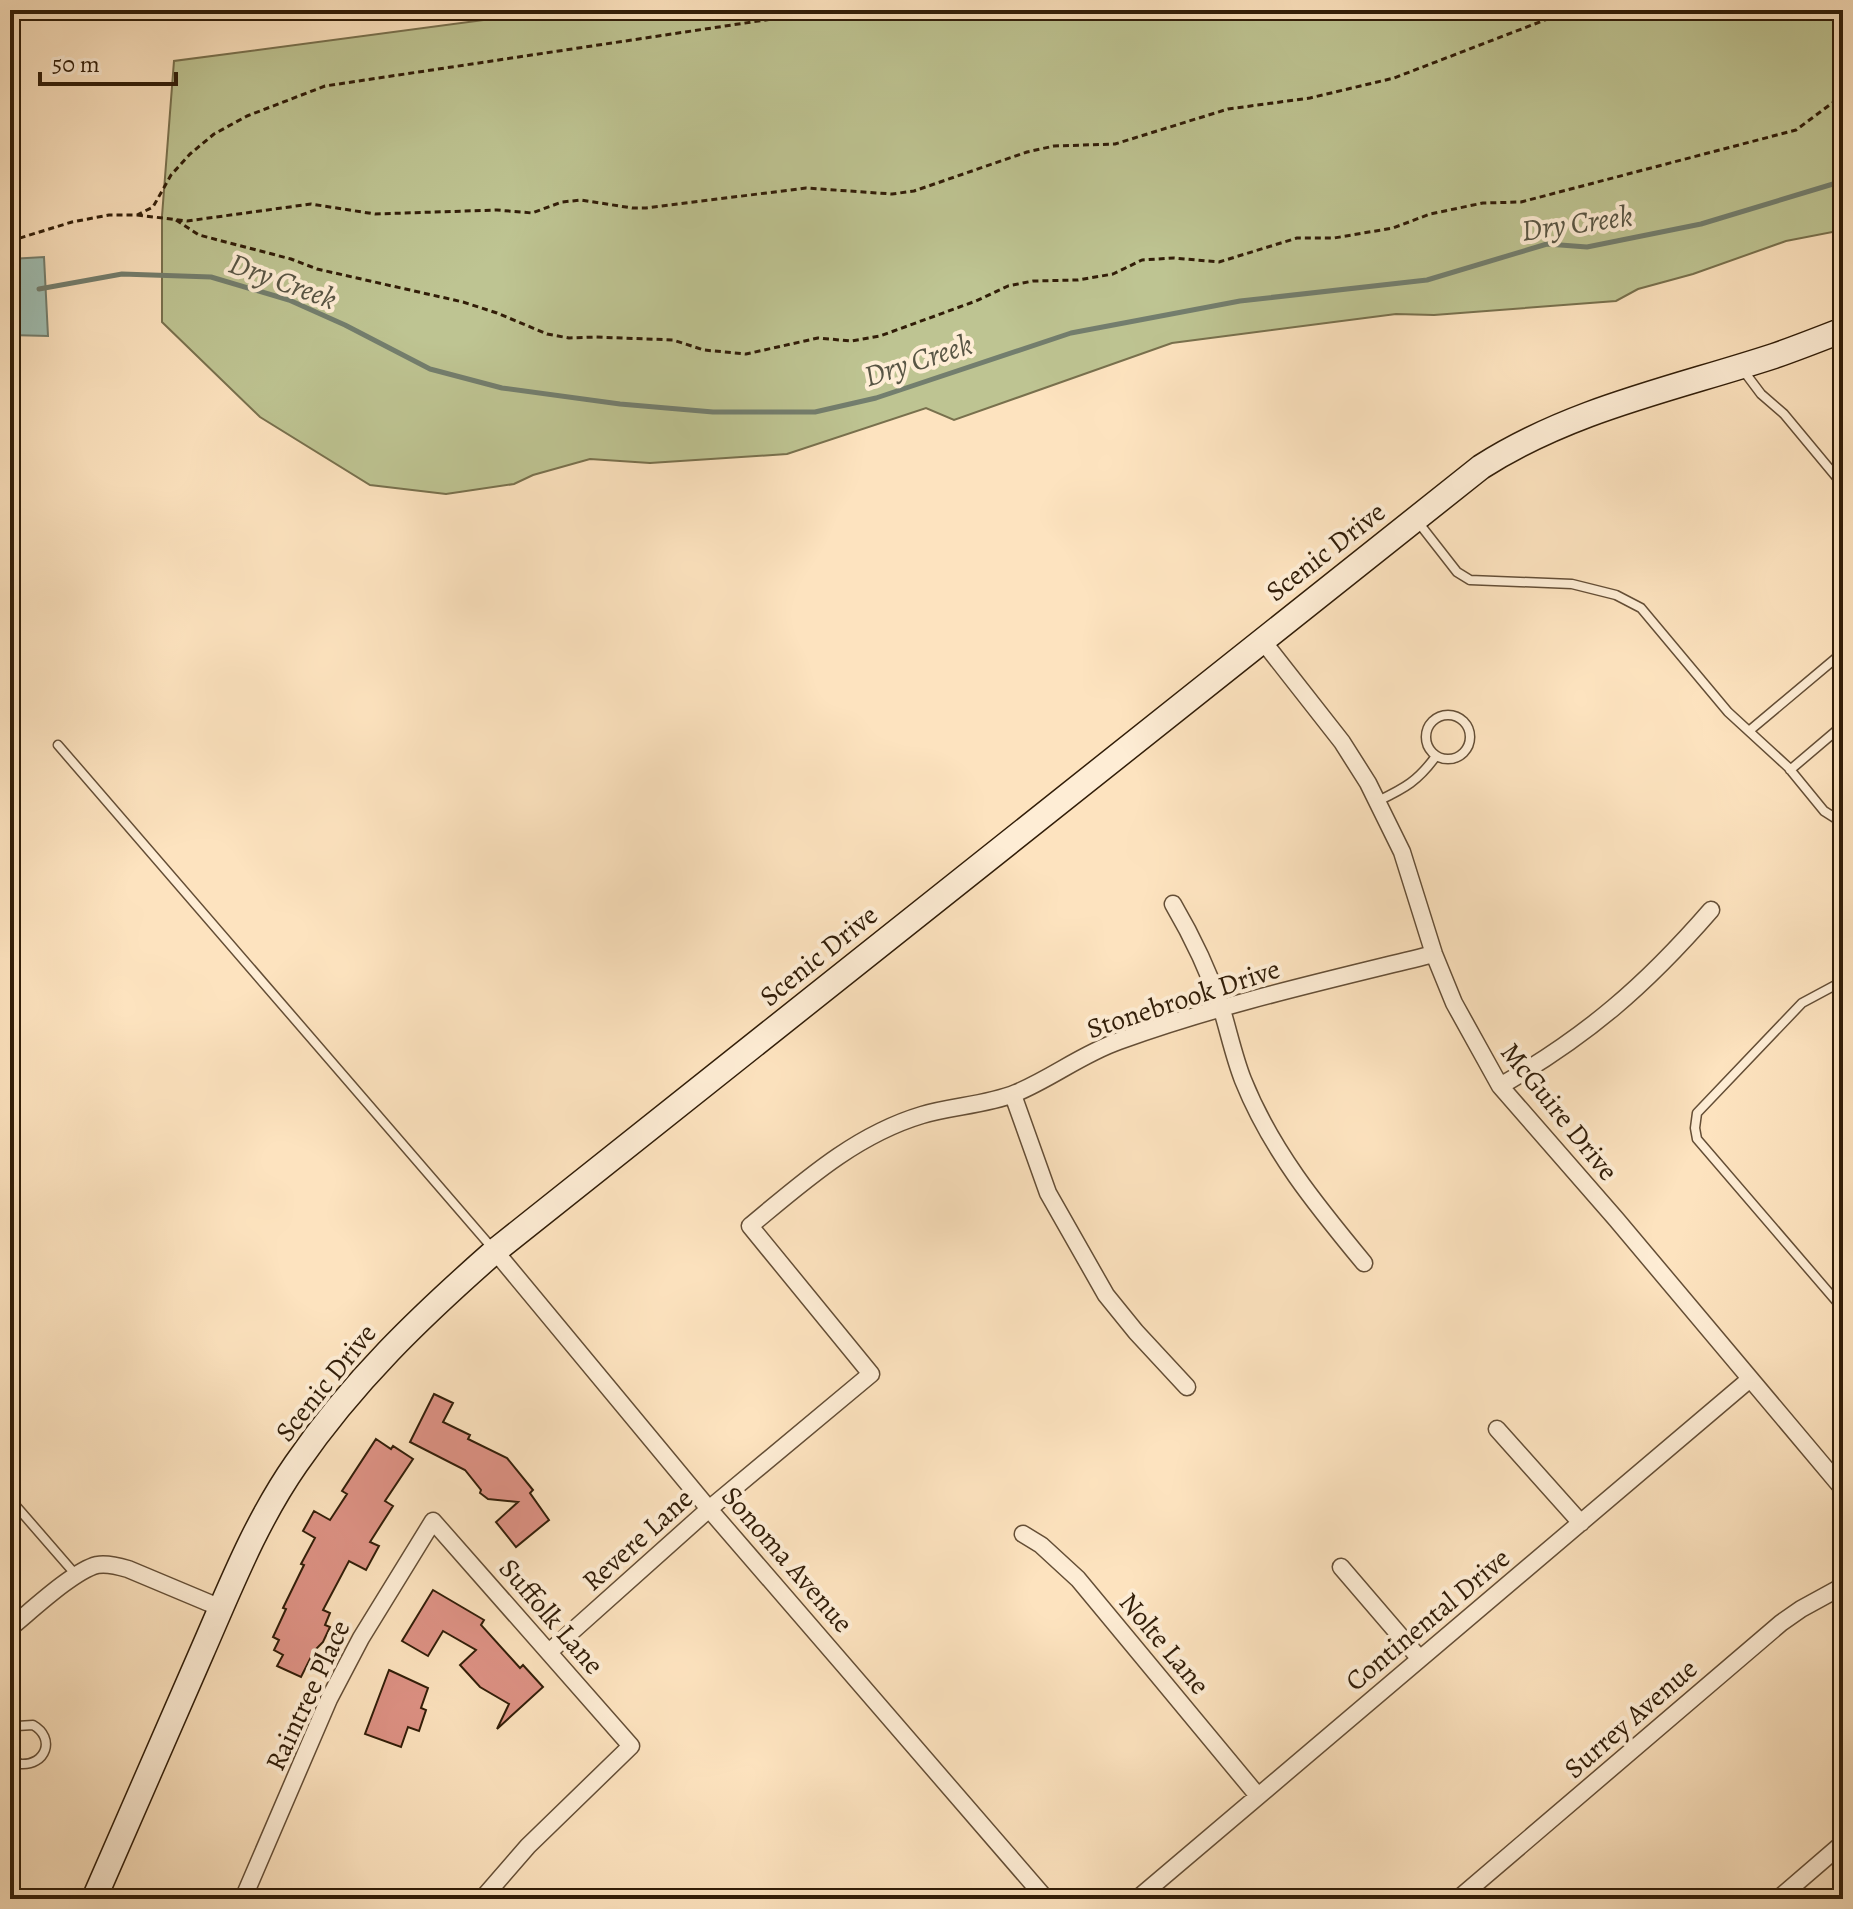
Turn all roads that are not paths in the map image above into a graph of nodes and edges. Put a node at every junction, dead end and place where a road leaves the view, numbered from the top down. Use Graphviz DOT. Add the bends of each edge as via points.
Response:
graph roads {
  1 [pos="1843,330"];
  2 [pos="1740,366"];
  3 [pos="1843,485"];
  4 [pos="1415,518"];
  5 [pos="1843,608"];
  6 [pos="1262,640"];
  7 [pos="1843,654"];
  8 [pos="1843,725"];
  9 [pos="1749,731"];
  10 [pos="58,745"];
  11 [pos="1436,756"];
  12 [pos="1790,770"];
  13 [pos="1378,801"];
  14 [pos="1843,823"];
  15 [pos="1173,904"];
  16 [pos="1711,910"];
  17 [pos="1434,954"];
  18 [pos="1843,981"];
  19 [pos="1221,1008"];
  20 [pos="1500,1086"];
  21 [pos="1013,1095"];
  22 [pos="495,1251"];
  23 [pos="1364,1263"];
  24 [pos="1843,1309"];
  25 [pos="871,1374"];
  26 [pos="1750,1379"];
  27 [pos="1187,1387"];
  28 [pos="1497,1429"];
  29 [pos="1843,1489"];
  30 [pos="10,1499"];
  31 [pos="709,1509"];
  32 [pos="433,1521"];
  33 [pos="1581,1523"];
  34 [pos="1023,1534"];
  35 [pos="1341,1567"];
  36 [pos="77,1575"];
  37 [pos="1843,1586"];
  38 [pos="221,1608"];
  39 [pos="10,1628"];
  40 [pos="549,1652"];
  41 [pos="1420,1659"];
  42 [pos="10,1732"];
  43 [pos="11,1759"];
  44 [pos="1258,1796"];
  45 [pos="1843,1843"];
  46 [pos="94,1899"];
  47 [pos="243,1899"];
  48 [pos="482,1899"];
  49 [pos="1046,1899"];
  50 [pos="1137,1899"];
  51 [pos="1458,1899"];
  52 [pos="1778,1899"];
  1 -- 2 [label="main road, Scenic Drive"];
  2 -- 3 [label="lane"];
  2 -- 4 [label="main road, Scenic Drive" via="1549,428 1481,467"];
  4 -- 6 [label="main road, Scenic Drive"];
  4 -- 9 [label="lane" via="1457,572 1470,580 1572,584 1616,595 1641,608"];
  5 -- 7 [label="lane" via="1838,618"];
  6 -- 13 [label="street, McGuire Drive" via="1342,742"];
  6 -- 22 [label="main road, Scenic Drive"];
  7 -- 9 [label="lane"];
  8 -- 12 [label="lane"];
  9 -- 12 [label="lane"];
  10 -- 22 [label="lane"];
  11 -- 11 [label="lane" via="1453,759 1466,749 1469,732 1459,718 1442,716 1429,726 1426,742"];
  11 -- 13 [label="lane" via="1408,787"];
  12 -- 14 [label="lane" via="1824,811"];
  13 -- 17 [label="street, McGuire Drive" via="1402,852"];
  15 -- 19 [label="street" via="1196,942"];
  16 -- 20 [label="street" via="1612,1010"];
  17 -- 19 [label="street, Stonebrook Drive"];
  17 -- 20 [label="street, McGuire Drive" via="1454,1003"];
  18 -- 24 [label="lane" via="1802,1003 1697,1113 1695,1128 1697,1139"];
  19 -- 21 [label="street, Stonebrook Drive" via="1117,1041"];
  19 -- 23 [label="street" via="1242,1078 1263,1123 1312,1200"];
  20 -- 26 [label="street, McGuire Drive"];
  21 -- 25 [label="street, Stonebrook Drive" via="885,1128 822,1166 750,1226"];
  21 -- 27 [label="street" via="1048,1193 1106,1295"];
  22 -- 31 [label="street, Sonoma Avenue"];
  22 -- 38 [label="main road, Scenic Drive" via="414,1323 334,1411 262,1519"];
  25 -- 31 [label="street, Revere Lane"];
  26 -- 29 [label="street, McGuire Drive"];
  26 -- 33 [label="street, Continental Drive"];
  28 -- 33 [label="street"];
  30 -- 36 [label="lane"];
  31 -- 40 [label="street, Revere Lane"];
  31 -- 49 [label="street, Sonoma Avenue"];
  32 -- 40 [label="street, Suffolk Lane"];
  32 -- 47 [label="street, Raintree Place" via="329,1699"];
  33 -- 41 [label="street, Continental Drive"];
  34 -- 44 [label="street, Nolte Lane" via="1078,1579"];
  35 -- 41 [label="street"];
  36 -- 38 [label="street" via="97,1565 113,1565"];
  36 -- 39 [label="street"];
  37 -- 51 [label="street, Surrey Avenue" via="1781,1623"];
  38 -- 46 [label="main road, Scenic Drive"];
  40 -- 48 [label="street, Suffolk Lane" via="631,1746 528,1846"];
  41 -- 44 [label="street, Continental Drive"];
  42 -- 43 [label="lane" via="33,1725 47,1743 35,1762"];
  44 -- 50 [label="street, Continental Drive"];
  45 -- 52 [label="street"];
}
